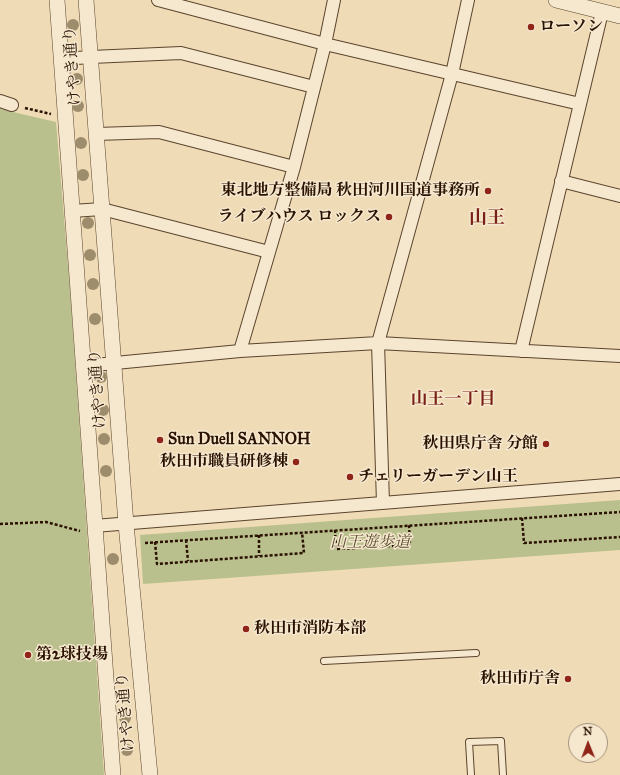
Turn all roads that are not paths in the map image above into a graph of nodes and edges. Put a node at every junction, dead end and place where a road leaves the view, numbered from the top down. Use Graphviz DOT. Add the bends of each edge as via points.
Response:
graph roads {
  1 [pos="57,0"];
  2 [pos="86,0"];
  3 [pos="158,0"];
  4 [pos="334,0"];
  5 [pos="468,0"];
  6 [pos="556,0"];
  7 [pos="602,12"];
  8 [pos="620,16"];
  9 [pos="325,44"];
  10 [pos="91,57"];
  11 [pos="62,59"];
  12 [pos="452,74"];
  13 [pos="314,87"];
  14 [pos="580,104"];
  15 [pos="96,134"];
  16 [pos="294,167"];
  17 [pos="561,181"];
  18 [pos="620,196"];
  19 [pos="102,209"];
  20 [pos="72,211"];
  21 [pos="268,252"];
  22 [pos="378,343"];
  23 [pos="240,351"];
  24 [pos="521,351"];
  25 [pos="620,356"];
  26 [pos="114,363"];
  27 [pos="84,366"];
  28 [pos="620,484"];
  29 [pos="383,503"];
  30 [pos="126,524"];
  31 [pos="87,529"];
  32 [pos="476,653"];
  33 [pos="324,661"];
  34 [pos="113,775"];
  35 [pos="150,775"];
  36 [pos="471,775"];
  37 [pos="503,775"];
  1 -- 11 [label="street, けやき通り"];
  2 -- 10 [label="street, けやき通り"];
  3 -- 9 [label="street"];
  4 -- 9 [label="street"];
  5 -- 12 [label="street"];
  6 -- 7 [label="street"];
  7 -- 8 [label="street"];
  7 -- 14 [label="street"];
  9 -- 12 [label="street"];
  9 -- 13 [label="street"];
  10 -- 11 [label="street"];
  10 -- 13 [label="street" via="181,53"];
  10 -- 15 [label="street, けやき通り"];
  11 -- 20 [label="street, けやき通り"];
  12 -- 14 [label="street"];
  12 -- 22 [label="street"];
  13 -- 16 [label="street"];
  14 -- 17 [label="street"];
  15 -- 16 [label="street" via="159,132"];
  15 -- 19 [label="street, けやき通り"];
  16 -- 21 [label="street"];
  17 -- 18 [label="street"];
  17 -- 24 [label="street"];
  19 -- 20 [label="street"];
  19 -- 21 [label="street"];
  19 -- 26 [label="street, けやき通り"];
  20 -- 27 [label="street, けやき通り"];
  21 -- 23 [label="street"];
  22 -- 23 [label="street"];
  22 -- 24 [label="street"];
  22 -- 29 [label="street"];
  23 -- 26 [label="street"];
  24 -- 25 [label="street"];
  26 -- 27 [label="street"];
  26 -- 30 [label="street, けやき通り"];
  27 -- 31 [label="street, けやき通り"];
  28 -- 29 [label="street"];
  29 -- 30 [label="street"];
  30 -- 31 [label="street"];
  30 -- 35 [label="street, けやき通り"];
  31 -- 34 [label="street, けやき通り"];
  32 -- 33 [label="lane"];
  36 -- 37 [label="lane" via="469,742 501,741"];
}
